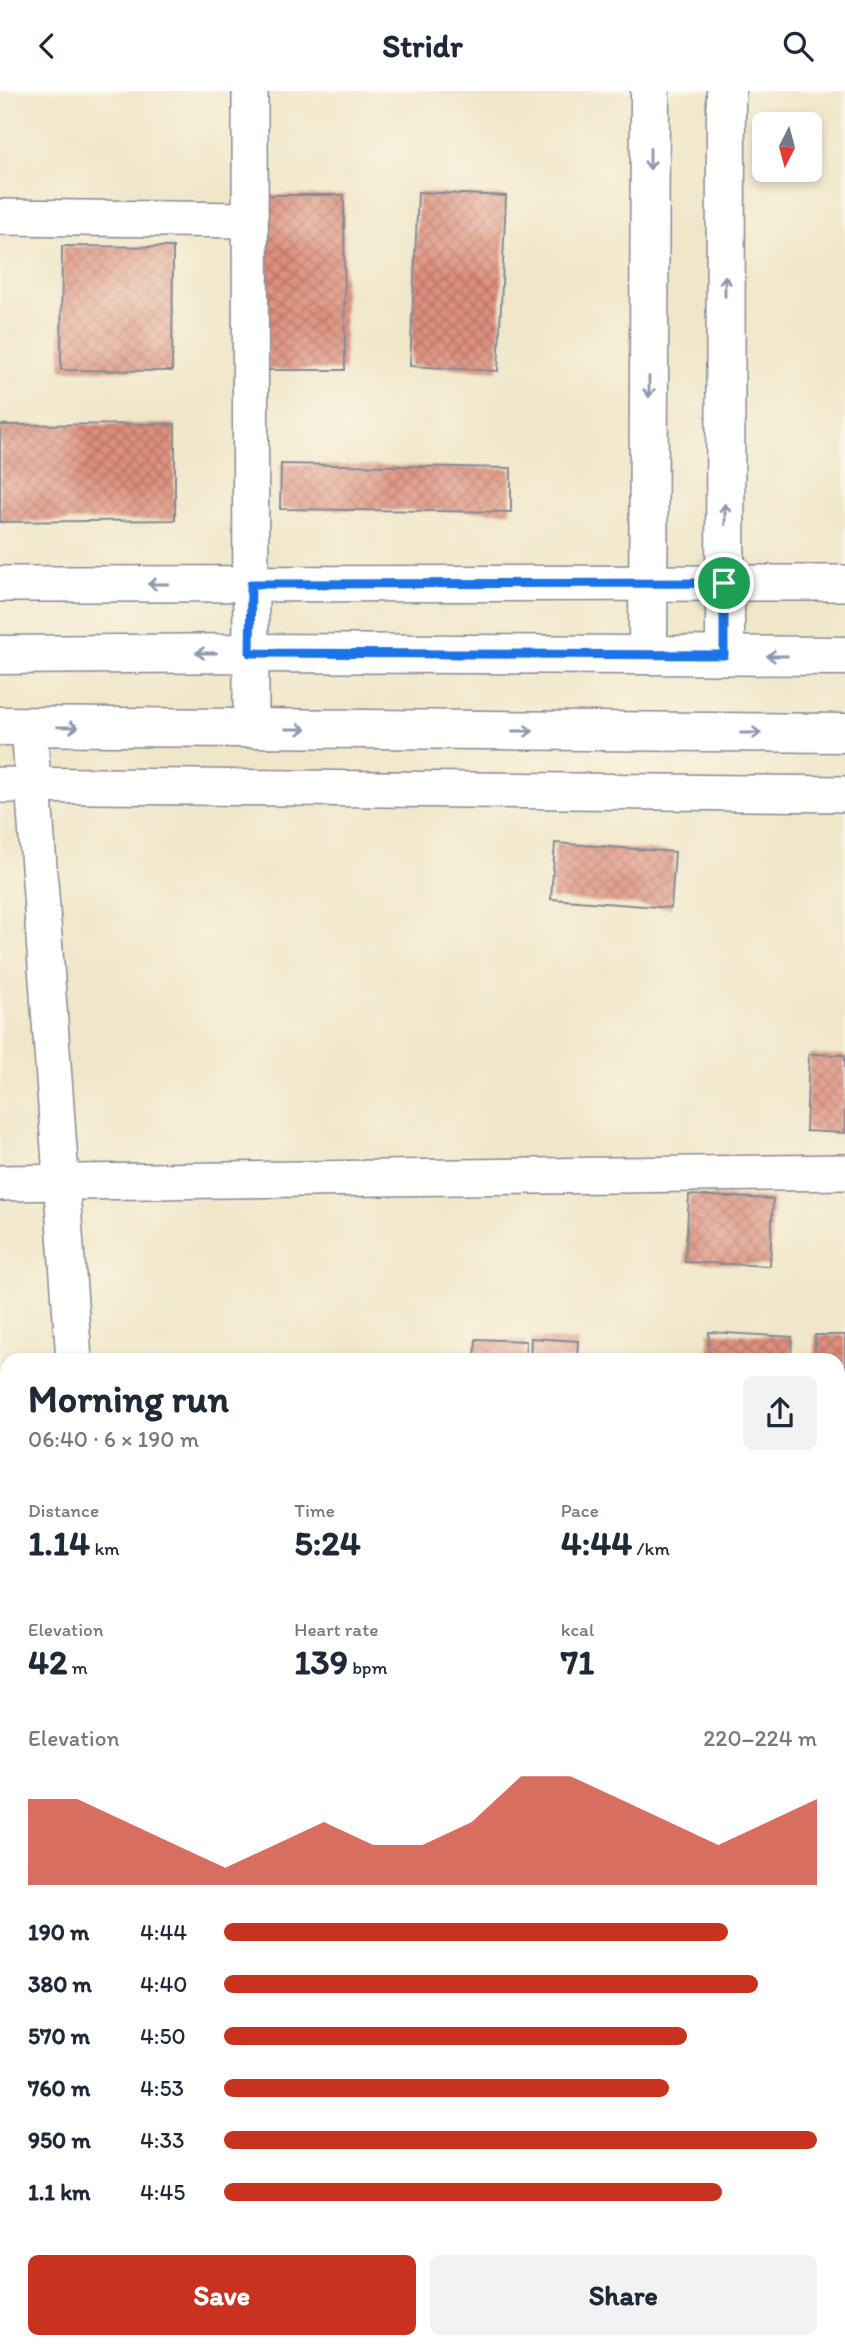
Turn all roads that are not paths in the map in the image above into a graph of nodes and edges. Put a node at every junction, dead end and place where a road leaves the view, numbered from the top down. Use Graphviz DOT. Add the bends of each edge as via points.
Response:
graph roads {
  1 [pos="250,91"];
  2 [pos="650,91"];
  3 [pos="726,91"];
  4 [pos="0,217"];
  5 [pos="250,220"];
  6 [pos="648,583"];
  7 [pos="724,583"];
  8 [pos="845,583"];
  9 [pos="0,584"];
  10 [pos="251,584"];
  11 [pos="250,653"];
  12 [pos="0,655"];
  13 [pos="648,655"];
  14 [pos="724,655"];
  15 [pos="845,656"];
  16 [pos="15,726"];
  17 [pos="251,729"];
  18 [pos="845,733"];
  19 [pos="17,785"];
  20 [pos="845,794"];
  21 [pos="845,1172"];
  22 [pos="62,1182"];
  23 [pos="0,1183"];
  24 [pos="74,1353"];
  1 -- 5 [label="street"];
  2 -- 6 [label="main road, one-way"];
  7 -- 3 [label="main road, one-way"];
  4 -- 5 [label="street"];
  5 -- 10 [label="street"];
  6 -- 7 [label="street"];
  6 -- 10 [label="street"];
  6 -- 13 [label="main road"];
  7 -- 8 [label="street"];
  7 -- 14 [label="main road"];
  10 -- 9 [label="street, one-way"];
  10 -- 11 [label="street"];
  11 -- 12 [label="main road, one-way"];
  11 -- 13 [label="main road"];
  11 -- 17 [label="street"];
  13 -- 14 [label="main road"];
  15 -- 14 [label="main road, one-way"];
  16 -- 17 [label="main road, one-way"];
  16 -- 19 [label="street"];
  17 -- 18 [label="main road, one-way"];
  19 -- 20 [label="street"];
  19 -- 22 [label="street"];
  21 -- 22 [label="street"];
  22 -- 23 [label="street"];
  22 -- 24 [label="street"];
}
